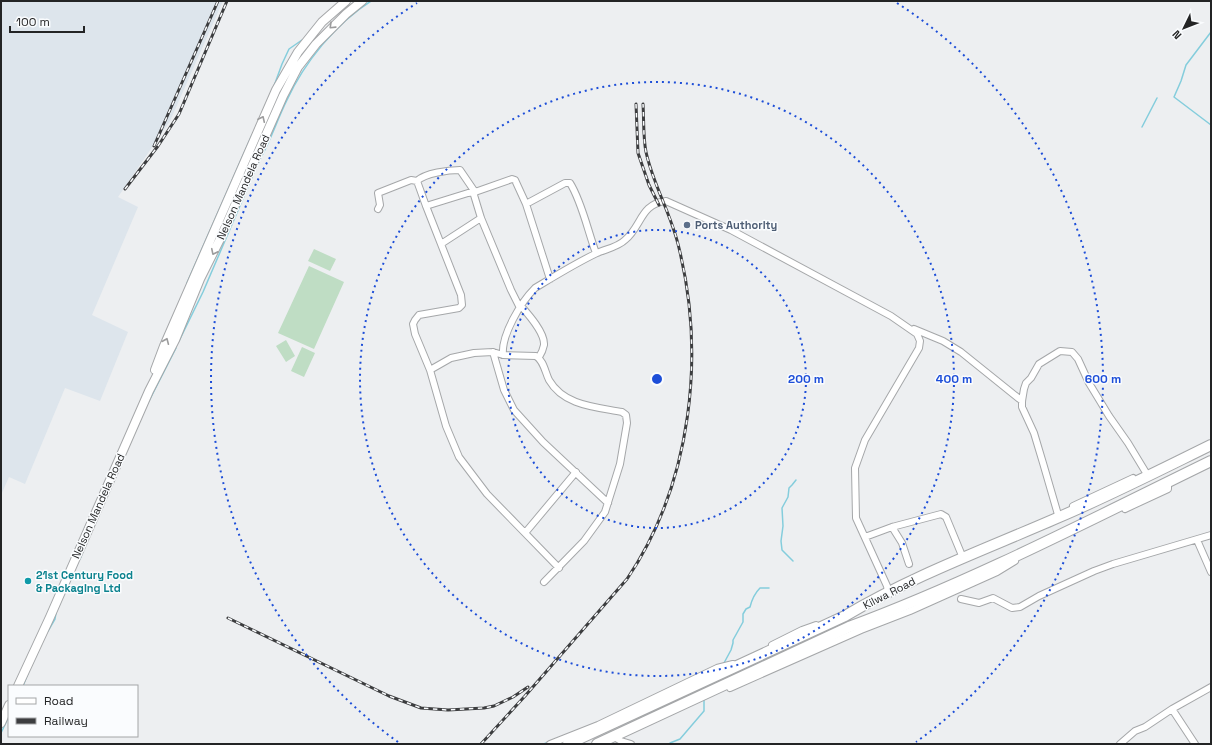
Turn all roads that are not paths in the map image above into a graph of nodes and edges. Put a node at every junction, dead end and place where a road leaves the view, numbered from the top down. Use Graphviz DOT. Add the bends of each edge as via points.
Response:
graph roads {
  1 [pos="346,1"];
  2 [pos="362,1"];
  3 [pos="417,181"];
  4 [pos="475,192"];
  5 [pos="526,204"];
  6 [pos="426,206"];
  7 [pos="378,209"];
  8 [pos="481,218"];
  9 [pos="441,244"];
  10 [pos="596,253"];
  11 [pos="550,279"];
  12 [pos="520,307"];
  13 [pos="907,327"];
  14 [pos="492,352"];
  15 [pos="503,355"];
  16 [pos="539,357"];
  17 [pos="430,370"];
  18 [pos="149,391"];
  19 [pos="1022,400"];
  20 [pos="1211,441"];
  21 [pos="1211,445"];
  22 [pos="1211,461"];
  23 [pos="576,472"];
  24 [pos="1147,474"];
  25 [pos="608,503"];
  26 [pos="1058,515"];
  27 [pos="892,527"];
  28 [pos="525,533"];
  29 [pos="1211,535"];
  30 [pos="865,537"];
  31 [pos="1197,540"];
  32 [pos="963,556"];
  33 [pos="909,564"];
  34 [pos="559,568"];
  35 [pos="1211,572"];
  36 [pos="544,582"];
  37 [pos="888,591"];
  38 [pos="961,599"];
  39 [pos="696,681"];
  40 [pos="18,685"];
  41 [pos="1211,687"];
  42 [pos="8,707"];
  43 [pos="1172,709"];
  44 [pos="1,723"];
  45 [pos="612,740"];
  46 [pos="550,744"];
  47 [pos="568,744"];
  48 [pos="597,744"];
  49 [pos="631,744"];
  50 [pos="1120,744"];
  51 [pos="1195,744"];
  18 -- 1 [label="main road, Nelson Mandela Road, one-way" via="164,346 276,90 298,52 322,22"];
  2 -- 18 [label="main road, Nelson Mandela Road, one-way" via="329,29 298,66 200,279 175,340"];
  3 -- 4 [label="street" via="432,174 460,170"];
  3 -- 6 [label="street"];
  3 -- 7 [label="street" via="409,181 378,193"];
  4 -- 5 [label="street" via="512,179 516,180"];
  4 -- 6 [label="street"];
  4 -- 8 [label="street"];
  5 -- 10 [label="street" via="565,183 570,183"];
  5 -- 11 [label="street"];
  6 -- 9 [label="street"];
  8 -- 9 [label="street"];
  8 -- 12 [label="street" via="512,294"];
  9 -- 17 [label="street" via="461,295 462,305 459,308 419,315 413,324"];
  10 -- 11 [label="street"];
  10 -- 13 [label="street" via="625,240 650,207 658,202 666,202 731,230"];
  11 -- 12 [label="street" via="535,288"];
  12 -- 15 [label="street" via="505,335"];
  12 -- 16 [label="street" via="544,340"];
  13 -- 19 [label="street" via="943,341 961,352"];
  13 -- 30 [label="street" via="917,334 919,348 865,440 856,468 856,518"];
  14 -- 15 [label="street"];
  14 -- 17 [label="street" via="457,357"];
  14 -- 23 [label="street" via="504,390 514,410 543,442"];
  15 -- 16 [label="street"];
  16 -- 25 [label="street" via="550,381 562,394 586,406 622,412 626,415 620,464"];
  17 -- 28 [label="street" via="446,426 459,457 487,494"];
  18 -- 40 [label="main road, Nelson Mandela Road"];
  19 -- 24 [label="street" via="1026,383 1039,364 1060,351 1072,352"];
  19 -- 26 [label="street" via="1022,407 1034,433"];
  20 -- 24 [label="street"];
  21 -- 24 [label="highway, Kilwa Road"];
  22 -- 45 [label="highway, Kilwa Road" via="988,570 849,627"];
  23 -- 25 [label="street"];
  23 -- 28 [label="street"];
  24 -- 26 [label="highway, Kilwa Road"];
  25 -- 34 [label="street" via="600,520"];
  26 -- 32 [label="highway, Kilwa Road"];
  27 -- 30 [label="street"];
  27 -- 32 [label="street" via="943,514"];
  27 -- 33 [label="street" via="902,543"];
  28 -- 34 [label="street"];
  29 -- 31 [label="street"];
  30 -- 37 [label="street"];
  31 -- 35 [label="street"];
  31 -- 38 [label="street" via="1094,571 1020,607 1012,608 993,598 979,603"];
  32 -- 37 [label="highway, Kilwa Road"];
  34 -- 36 [label="street"];
  37 -- 39 [label="highway, Kilwa Road" via="845,616"];
  39 -- 46 [label="street"];
  39 -- 47 [label="highway, Kilwa Road"];
  41 -- 43 [label="street"];
  42 -- 44 [label="main road"];
  43 -- 50 [label="street" via="1135,731"];
  43 -- 51 [label="street"];
  45 -- 48 [label="highway, Kilwa Road"];
  45 -- 49 [label="street"];
}
